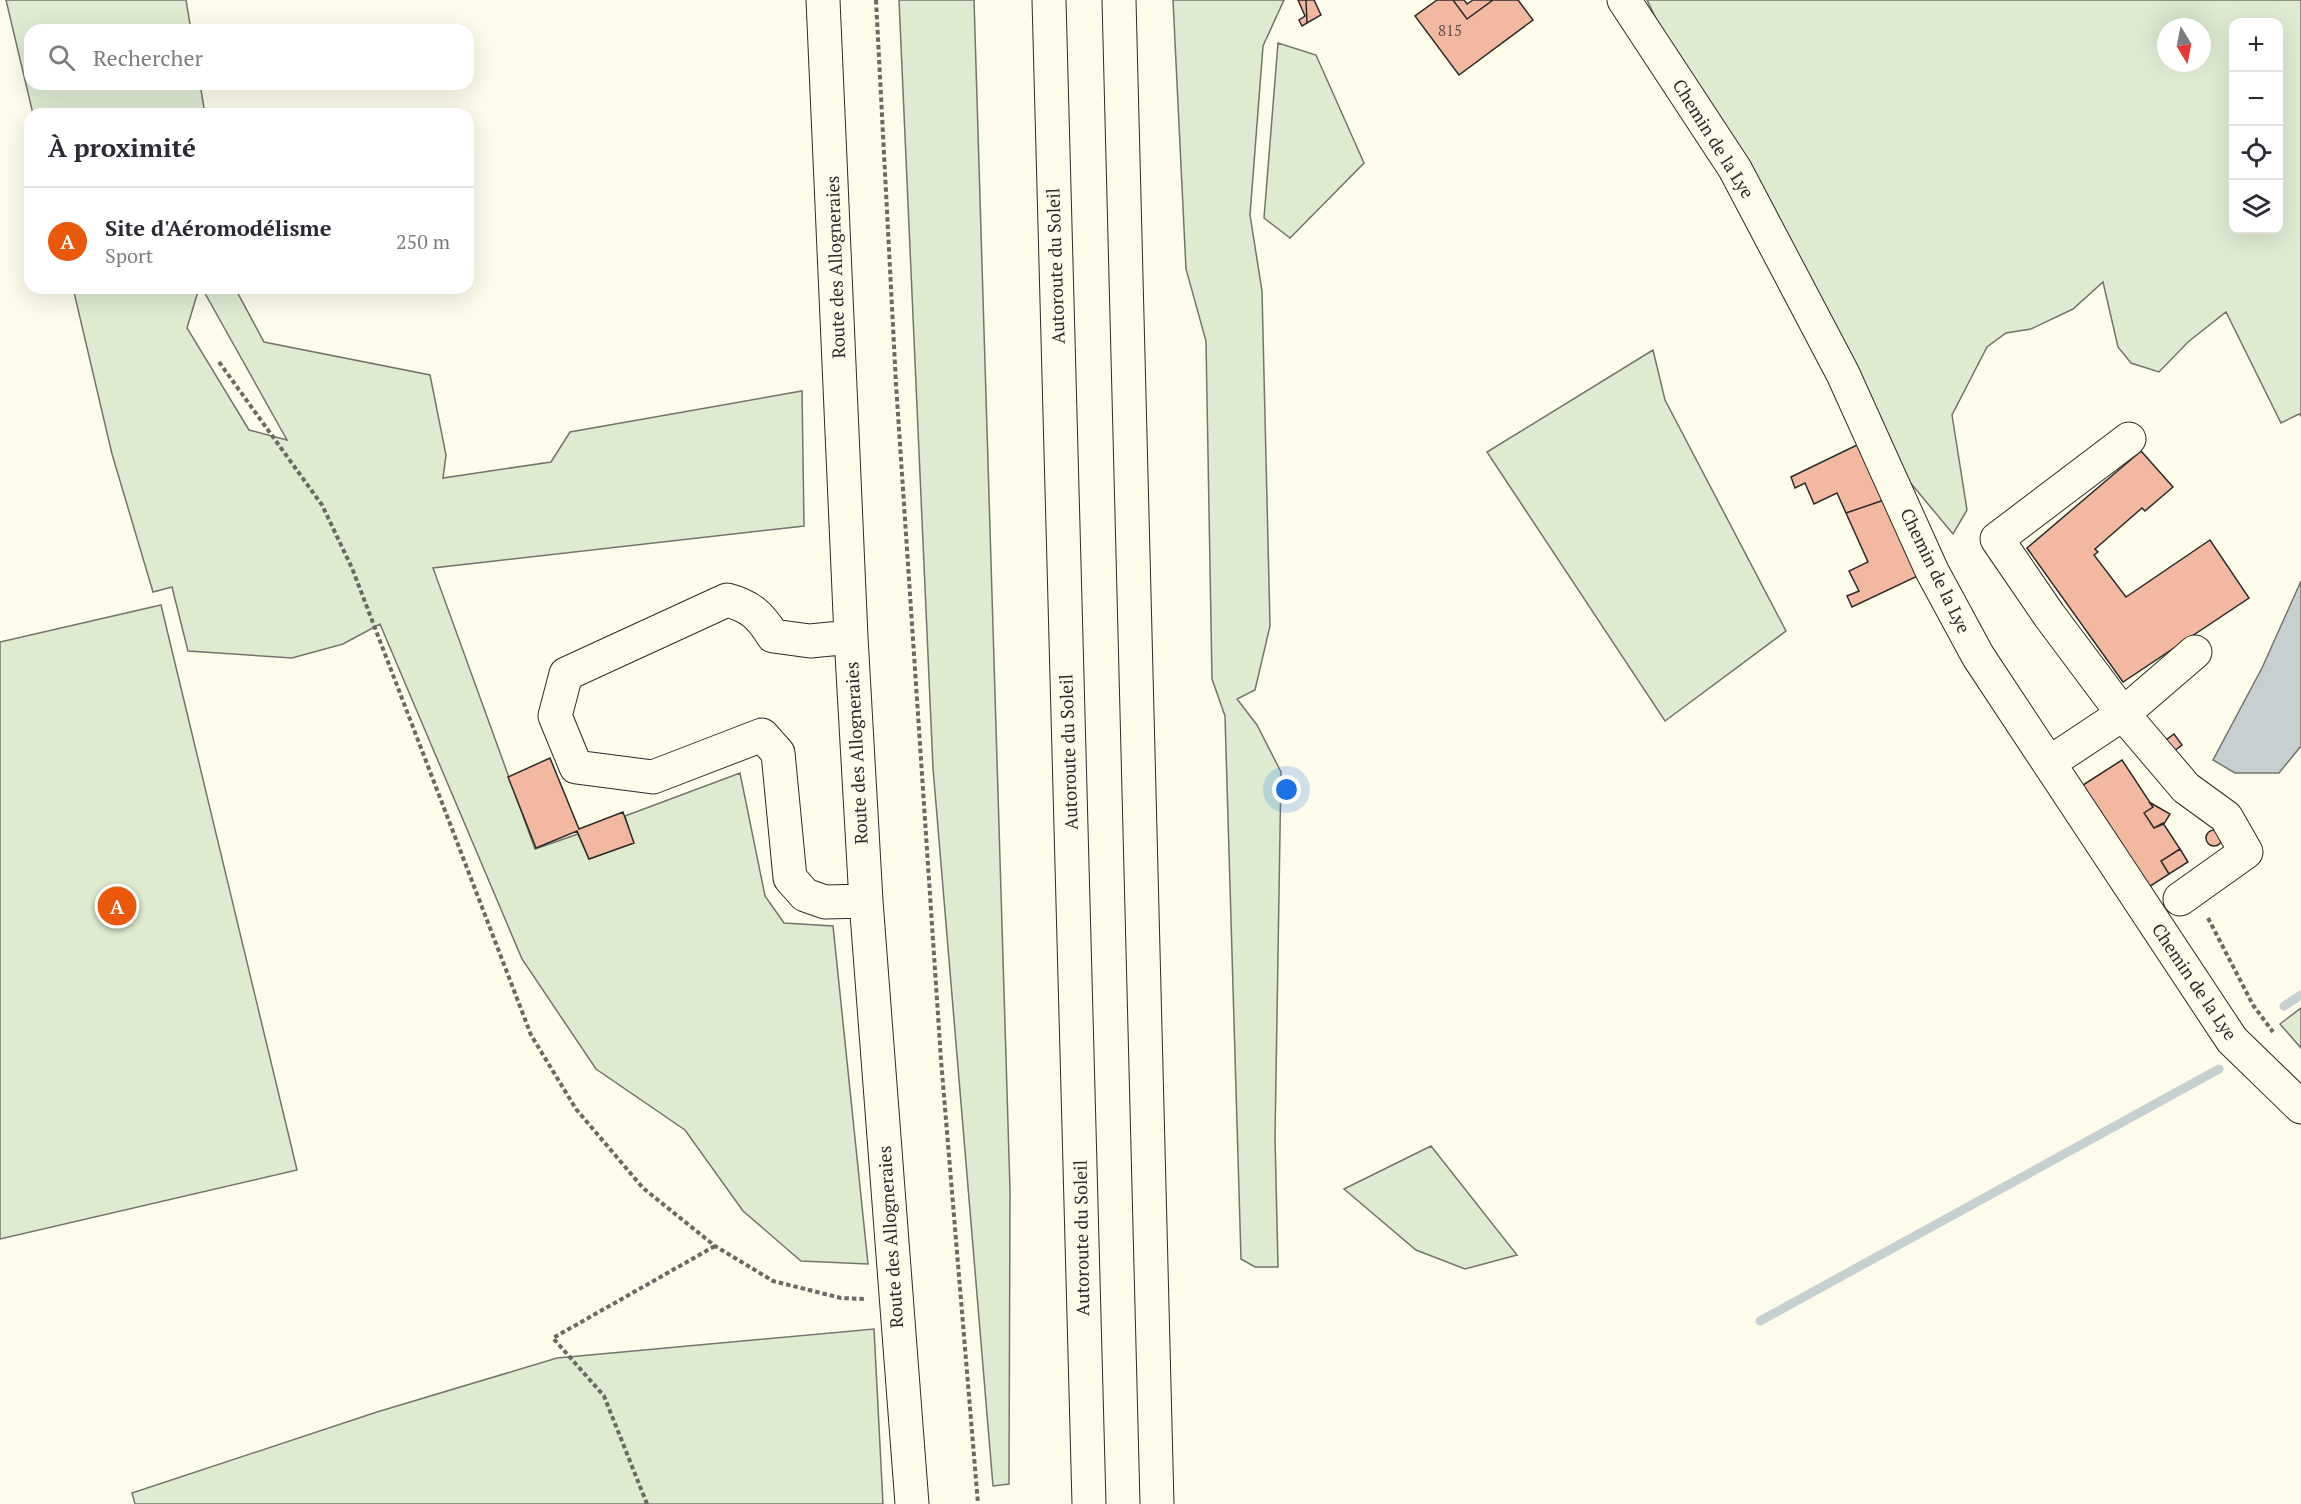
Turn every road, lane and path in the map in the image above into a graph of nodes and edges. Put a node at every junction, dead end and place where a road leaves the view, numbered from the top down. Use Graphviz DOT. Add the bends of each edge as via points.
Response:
graph roads {
  1 [pos="823,0"];
  2 [pos="876,0"];
  3 [pos="1049,0"];
  4 [pos="1119,0"];
  5 [pos="1624,0"];
  6 [pos="219,362"];
  7 [pos="2129,439"];
  8 [pos="850,637"];
  9 [pos="2195,652"];
  10 [pos="2123,714"];
  11 [pos="2049,763"];
  12 [pos="2185,895"];
  13 [pos="866,901"];
  14 [pos="2280,1041"];
  15 [pos="2301,1107"];
  16 [pos="715,1246"];
  17 [pos="896,1299"];
  18 [pos="647,1504"];
  19 [pos="912,1504"];
  20 [pos="978,1504"];
  21 [pos="1089,1504"];
  22 [pos="1157,1504"];
  1 -- 8 [label="main road, Route des Allogneraies"];
  2 -- 20 [label="path" via="896,384 940,1048"];
  3 -- 21 [label="main road, Autoroute du Soleil"];
  4 -- 22 [label="main road"];
  5 -- 11 [label="main road, Chemin de la Lye" via="1735,169 1843,374 1932,570 1978,656"];
  6 -- 16 [label="path" via="322,505 352,568 531,1035 576,1109 643,1188"];
  7 -- 10 [label="main road" via="1997,539"];
  8 -- 13 [label="main road, Route des Allogneraies"];
  8 -- 13 [label="main road" via="810,641 773,636 761,616 746,605 727,600 566,674 555,716 576,767 653,777 762,735 778,753 790,878 805,895 825,902"];
  9 -- 10 [label="main road"];
  10 -- 11 [label="main road"];
  10 -- 12 [label="main road" via="2186,788 2226,817 2246,852"];
  11 -- 15 [label="main road, Chemin de la Lye" via="2232,1040"];
  12 -- 14 [label="path" via="2213,925 2253,1005"];
  13 -- 17 [label="main road, Route des Allogneraies"];
  16 -- 17 [label="path" via="773,1281 841,1298"];
  16 -- 18 [label="path" via="553,1338 604,1396"];
  17 -- 19 [label="main road, Route des Allogneraies"];
}
